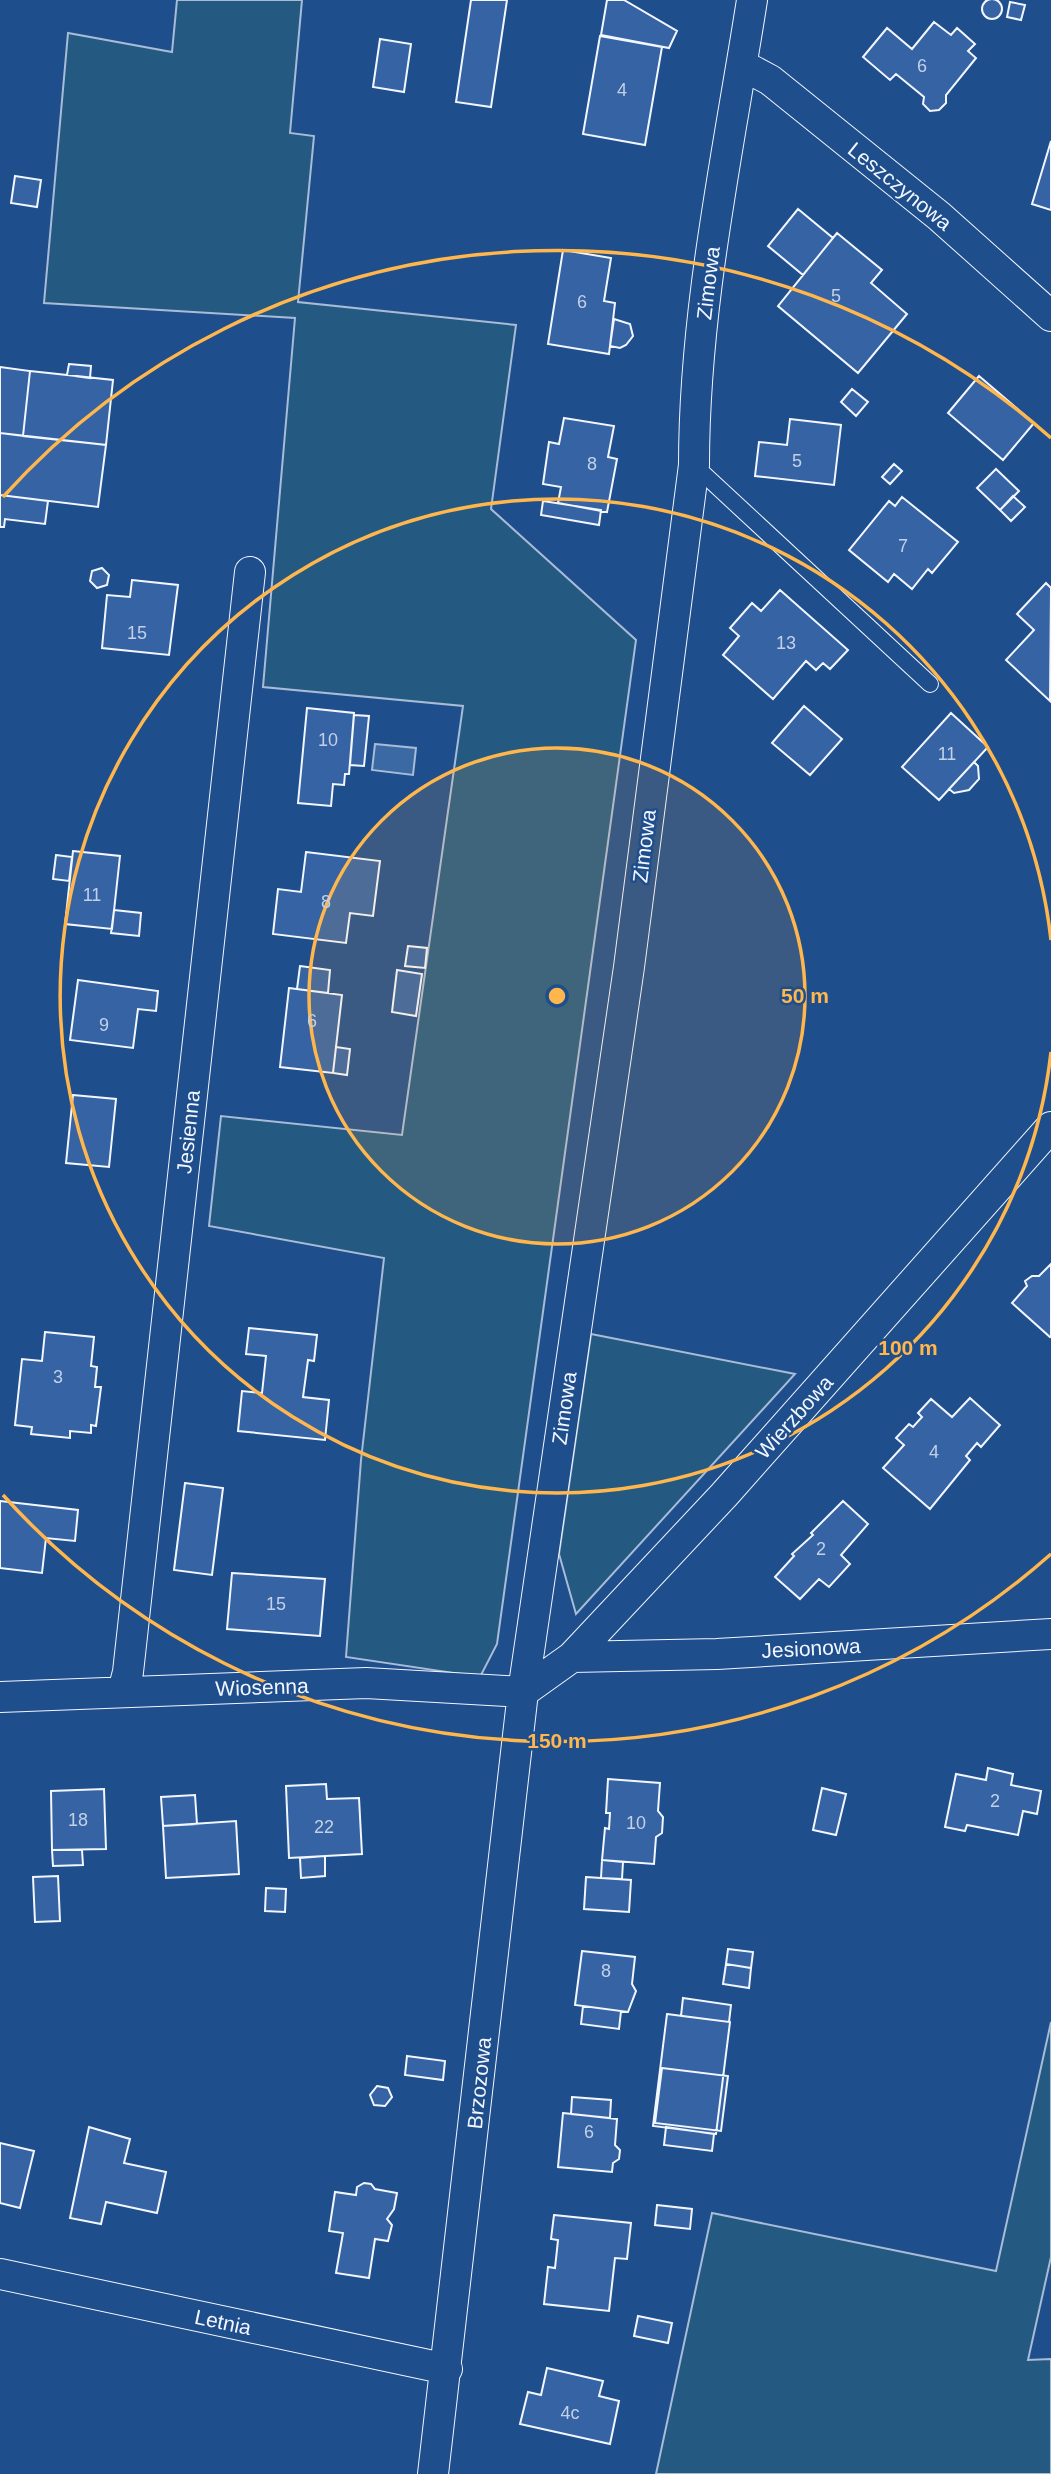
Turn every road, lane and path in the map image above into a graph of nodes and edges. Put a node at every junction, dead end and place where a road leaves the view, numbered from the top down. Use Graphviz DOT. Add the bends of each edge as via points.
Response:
graph roads {
  1 [pos="752,0"];
  2 [pos="742,65"];
  3 [pos="1051,316"];
  4 [pos="694,466"];
  5 [pos="250,572"];
  6 [pos="930,684"];
  7 [pos="1051,1127"];
  8 [pos="1051,1634"];
  9 [pos="572,1657"];
  10 [pos="123,1691"];
  11 [pos="523,1692"];
  12 [pos="0,1697"];
  13 [pos="0,2274"];
  14 [pos="447,2370"];
  15 [pos="433,2474"];
  1 -- 2 [label="street, Zimowa"];
  2 -- 3 [label="street, Leszczynowa" via="770,80 939,215"];
  2 -- 4 [label="street, Zimowa" via="708,281 694,408"];
  4 -- 6 [label="lane"];
  4 -- 11 [label="street, Zimowa" via="629,967"];
  5 -- 10 [label="street, Jesienna"];
  7 -- 9 [label="street, Wierzbowa" via="724,1495"];
  8 -- 9 [label="street, Jesionowa" via="717,1654"];
  9 -- 11 [label="street, Wierzbowa"];
  10 -- 11 [label="street, Wiosenna" via="366,1684"];
  10 -- 12 [label="street, Wiosenna"];
  11 -- 14 [label="street, Brzozowa"];
  13 -- 14 [label="street, Letnia"];
  14 -- 15 [label="street, Brzozowa"];
}
